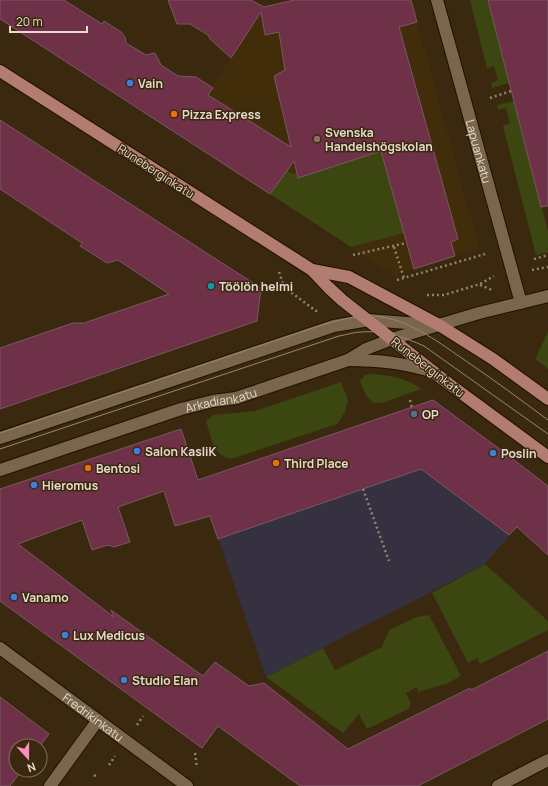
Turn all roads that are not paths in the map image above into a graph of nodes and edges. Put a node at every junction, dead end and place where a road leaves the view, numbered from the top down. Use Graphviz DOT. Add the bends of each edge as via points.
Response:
graph roads {
  1 [pos="437,0"];
  2 [pos="0,71"];
  3 [pos="312,270"];
  4 [pos="548,296"];
  5 [pos="521,303"];
  6 [pos="369,320"];
  7 [pos="439,325"];
  8 [pos="392,340"];
  9 [pos="348,360"];
  10 [pos="434,372"];
  11 [pos="548,399"];
  12 [pos="0,438"];
  13 [pos="548,457"];
  14 [pos="0,470"];
  15 [pos="0,648"];
  16 [pos="98,720"];
  17 [pos="548,760"];
  18 [pos="50,786"];
  19 [pos="187,786"];
  20 [pos="498,786"];
  1 -- 5 [label="street, Lapuankatu"];
  2 -- 3 [label="main road, Runeberginkatu"];
  3 -- 6 [label="main road, Runeberginkatu" via="332,292"];
  3 -- 7 [label="main road, Runeberginkatu" via="349,277"];
  4 -- 5 [label="street, Arkadiankatu"];
  5 -- 7 [label="street, Arkadiankatu"];
  6 -- 7 [label="street, Arkadiankatu"];
  6 -- 8 [label="main road, Runeberginkatu"];
  6 -- 12 [label="street, Arkadiankatu" via="334,326"];
  7 -- 8 [label="street, Arkadiankatu"];
  7 -- 11 [label="main road, Runeberginkatu" via="493,359"];
  8 -- 9 [label="street, Arkadiankatu" via="366,349"];
  8 -- 10 [label="main road, Runeberginkatu"];
  9 -- 10 [label="street" via="388,361"];
  9 -- 14 [label="street, Arkadiankatu" via="236,398 174,411"];
  10 -- 13 [label="main road, Runeberginkatu"];
  15 -- 16 [label="street, Fredrikinkatu"];
  16 -- 18 [label="street"];
  16 -- 19 [label="street, Fredrikinkatu"];
  17 -- 20 [label="street"];
}
